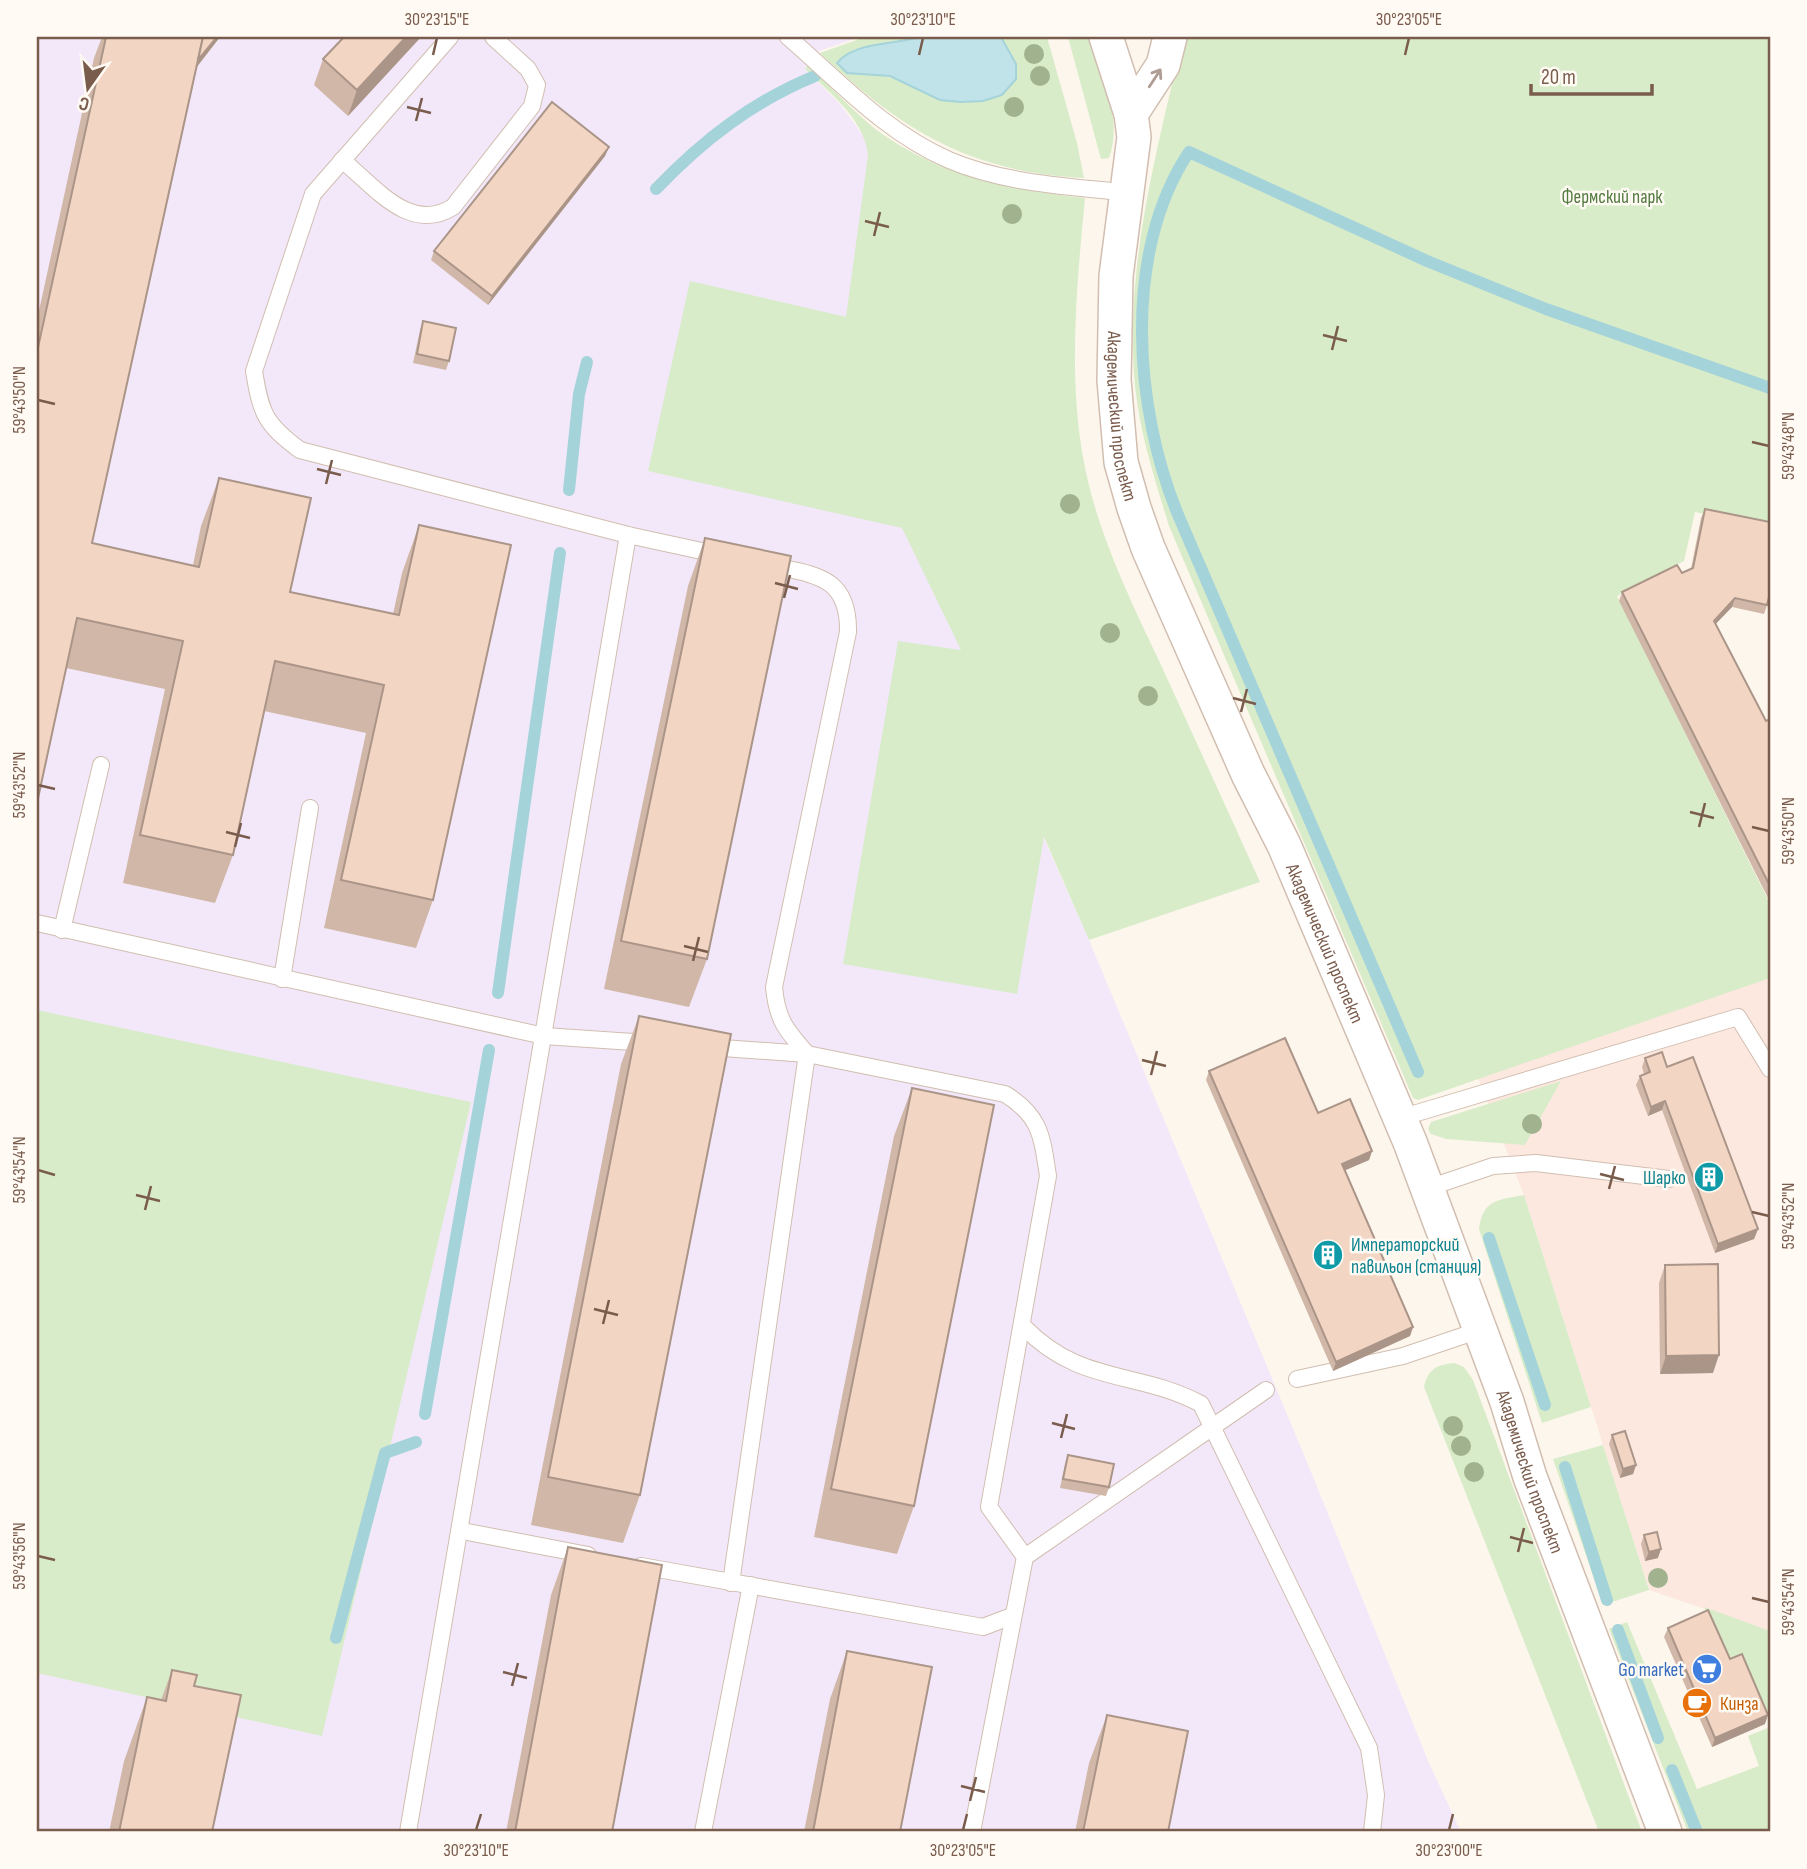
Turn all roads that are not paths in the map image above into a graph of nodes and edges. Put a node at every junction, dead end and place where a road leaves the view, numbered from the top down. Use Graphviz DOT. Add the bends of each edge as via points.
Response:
graph roads {
  1 [pos="450,37"];
  2 [pos="493,37"];
  3 [pos="788,37"];
  4 [pos="1106,37"];
  5 [pos="1170,37"];
  6 [pos="1131,114"];
  7 [pos="342,160"];
  8 [pos="1128,193"];
  9 [pos="628,536"];
  10 [pos="101,765"];
  11 [pos="310,808"];
  12 [pos="37,923"];
  13 [pos="62,930"];
  14 [pos="282,979"];
  15 [pos="544,1036"];
  16 [pos="668,1044"];
  17 [pos="696,1046"];
  18 [pos="807,1054"];
  19 [pos="1770,1069"];
  20 [pos="1401,1118"];
  21 [pos="1669,1179"];
  22 [pos="1428,1188"];
  23 [pos="1024,1327"];
  24 [pos="1480,1330"];
  25 [pos="1297,1379"];
  26 [pos="1266,1390"];
  27 [pos="1214,1427"];
  28 [pos="461,1531"];
  29 [pos="1025,1557"];
  30 [pos="731,1583"];
  31 [pos="751,1585"];
  32 [pos="1012,1616"];
  33 [pos="408,1832"];
  34 [pos="703,1832"];
  35 [pos="972,1832"];
  36 [pos="1372,1832"];
  37 [pos="1665,1832"];
  1 -- 7 [label="lane"];
  2 -- 7 [label="lane" via="537,85 532,106 453,207 438,217 403,211"];
  3 -- 8 [label="lane" via="865,107 950,161 1041,183"];
  4 -- 6 [label="street, Академический проспект"];
  6 -- 5 [label="street, one-way" via="1163,65"];
  6 -- 8 [label="street, Академический проспект" via="1134,136"];
  7 -- 9 [label="lane" via="313,194 254,371 271,428 300,450"];
  8 -- 20 [label="street, Академический проспект" via="1115,276 1114,380 1121,462 1134,508"];
  9 -- 15 [label="lane"];
  9 -- 18 [label="lane" via="814,575 836,587 848,609 848,632 774,987 776,1011 784,1028"];
  10 -- 13 [label="lane"];
  11 -- 14 [label="lane"];
  12 -- 13 [label="lane"];
  13 -- 14 [label="lane"];
  14 -- 15 [label="lane"];
  15 -- 16 [label="lane"];
  15 -- 28 [label="lane"];
  17 -- 18 [label="lane"];
  18 -- 23 [label="lane" via="1005,1094 1025,1106 1037,1122 1048,1176"];
  18 -- 30 [label="lane"];
  19 -- 20 [label="lane" via="1738,1017"];
  20 -- 22 [label="street, Академический проспект"];
  21 -- 22 [label="lane" via="1536,1163 1493,1166"];
  22 -- 24 [label="street, Академический проспект"];
  23 -- 27 [label="lane" via="1044,1349 1074,1364 1175,1390 1201,1404"];
  23 -- 29 [label="lane" via="989,1507"];
  24 -- 25 [label="lane" via="1403,1356"];
  24 -- 37 [label="street, Академический проспект" via="1530,1476"];
  26 -- 27 [label="lane"];
  27 -- 29 [label="lane"];
  27 -- 36 [label="lane" via="1369,1748 1376,1796"];
  28 -- 30 [label="lane"];
  28 -- 33 [label="lane"];
  29 -- 32 [label="lane"];
  30 -- 31 [label="lane"];
  31 -- 32 [label="lane" via="983,1627"];
  31 -- 34 [label="lane"];
  32 -- 35 [label="lane"];
}
